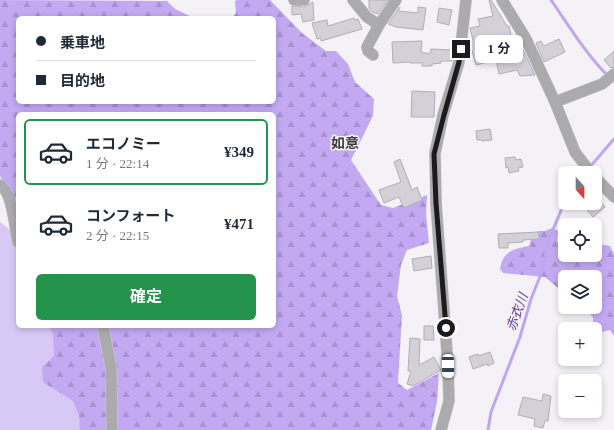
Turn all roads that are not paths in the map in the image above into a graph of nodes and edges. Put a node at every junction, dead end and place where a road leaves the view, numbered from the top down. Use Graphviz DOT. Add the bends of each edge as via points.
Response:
graph roads {
  1 [pos="294,0"];
  2 [pos="304,0"];
  3 [pos="353,0"];
  4 [pos="396,0"];
  5 [pos="466,0"];
  6 [pos="502,0"];
  7 [pos="380,25"];
  8 [pos="373,55"];
  9 [pos="614,74"];
  10 [pos="555,102"];
  11 [pos="586,166"];
  12 [pos="602,184"];
  13 [pos="0,185"];
  14 [pos="614,197"];
  15 [pos="16,232"];
  16 [pos="103,328"];
  17 [pos="112,430"];
  18 [pos="442,430"];
  1 -- 2 [label="street"];
  3 -- 7 [label="street" via="367,17"];
  4 -- 7 [label="street"];
  5 -- 18 [label="street" via="459,62 434,154 448,366 449,401"];
  6 -- 10 [label="street" via="526,40"];
  7 -- 8 [label="street" via="368,48"];
  9 -- 10 [label="street" via="602,84"];
  10 -- 11 [label="street" via="575,152"];
  12 -- 14 [label="street"];
  13 -- 15 [label="street" via="4,187 10,200"];
  16 -- 17 [label="street" via="111,368"];
}
